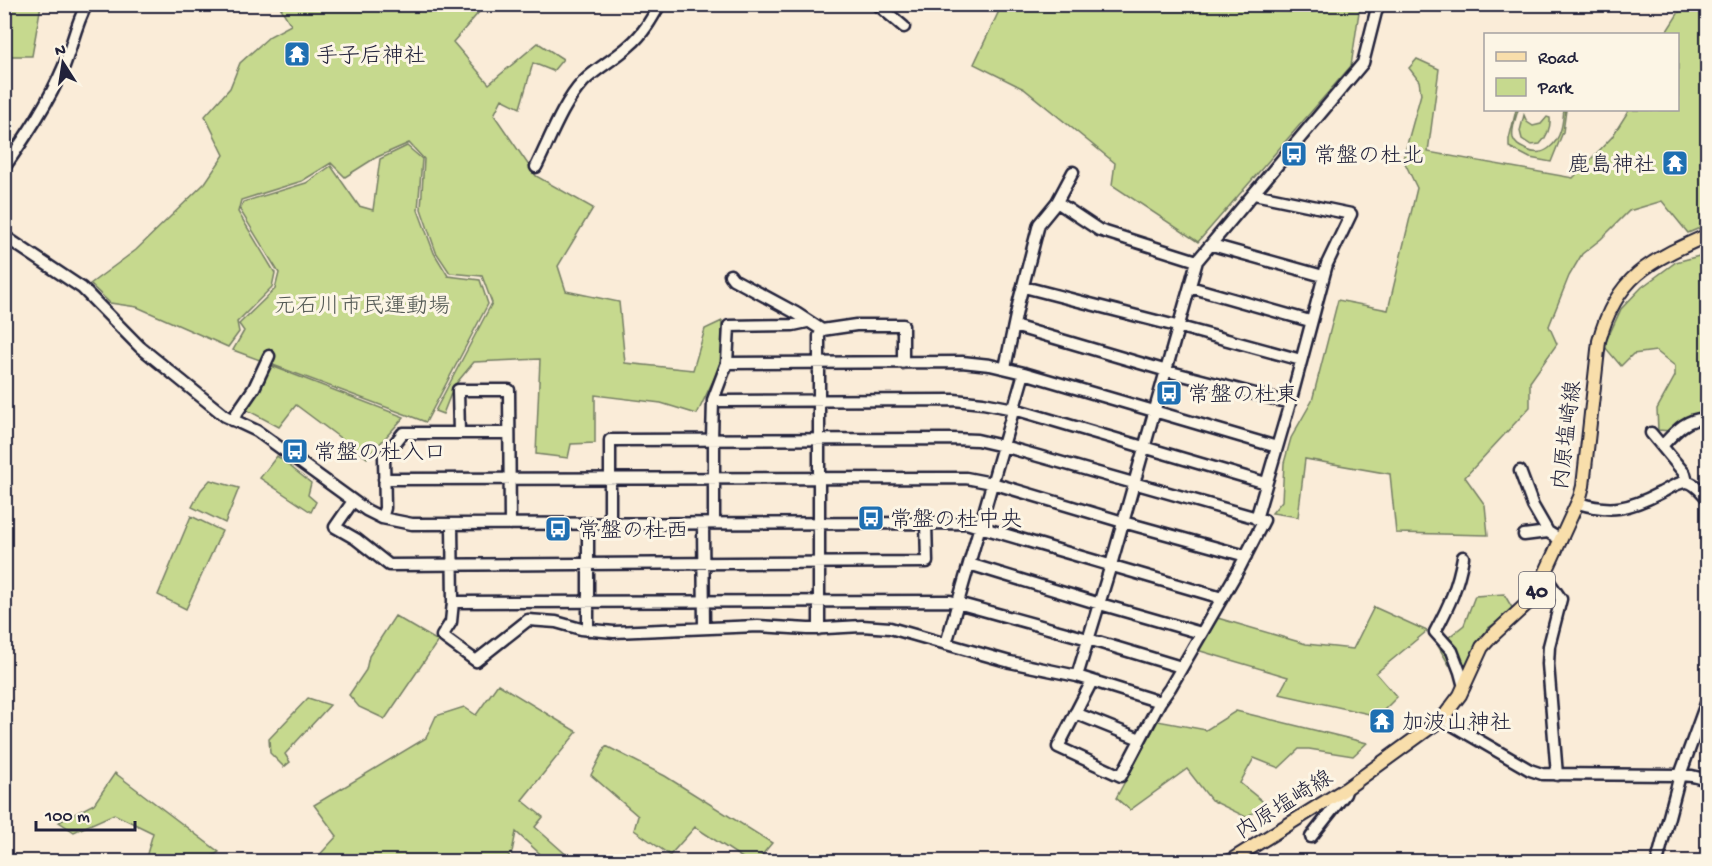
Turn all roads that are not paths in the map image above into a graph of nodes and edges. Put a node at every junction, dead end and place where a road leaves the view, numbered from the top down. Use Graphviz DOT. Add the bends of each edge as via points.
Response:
graph roads {
  1 [pos="87,4"];
  2 [pos="660,4"];
  3 [pos="877,4"];
  4 [pos="1377,4"];
  5 [pos="904,27"];
  6 [pos="536,167"];
  7 [pos="4,168"];
  8 [pos="1073,172"];
  9 [pos="1254,194"];
  10 [pos="1057,202"];
  11 [pos="1707,235"];
  12 [pos="4,236"];
  13 [pos="1212,245"];
  14 [pos="1197,261"];
  15 [pos="730,275"];
  16 [pos="1323,276"];
  17 [pos="1024,287"];
  18 [pos="1190,287"];
  19 [pos="1310,321"];
  20 [pos="807,322"];
  21 [pos="1014,326"];
  22 [pos="1180,327"];
  23 [pos="822,330"];
  24 [pos="269,356"];
  25 [pos="1301,360"];
  26 [pos="727,363"];
  27 [pos="819,363"];
  28 [pos="903,363"];
  29 [pos="1005,368"];
  30 [pos="1167,371"];
  31 [pos="1024,373"];
  32 [pos="713,400"];
  33 [pos="819,401"];
  34 [pos="1290,403"];
  35 [pos="1014,410"];
  36 [pos="1155,411"];
  37 [pos="1707,419"];
  38 [pos="232,420"];
  39 [pos="459,433"];
  40 [pos="509,433"];
  41 [pos="1651,433"];
  42 [pos="713,439"];
  43 [pos="819,439"];
  44 [pos="1003,446"];
  45 [pos="1662,446"];
  46 [pos="1277,447"];
  47 [pos="1144,448"];
  48 [pos="1520,471"];
  49 [pos="610,478"];
  50 [pos="714,478"];
  51 [pos="819,478"];
  52 [pos="384,479"];
  53 [pos="510,479"];
  54 [pos="1687,482"];
  55 [pos="992,483"];
  56 [pos="1266,483"];
  57 [pos="1134,484"];
  58 [pos="1707,499"];
  59 [pos="353,501"];
  60 [pos="1578,504"];
  61 [pos="382,518"];
  62 [pos="1256,519"];
  63 [pos="926,522"];
  64 [pos="1123,522"];
  65 [pos="610,523"];
  66 [pos="709,523"];
  67 [pos="819,523"];
  68 [pos="453,524"];
  69 [pos="510,524"];
  70 [pos="588,524"];
  71 [pos="980,526"];
  72 [pos="1548,532"];
  73 [pos="1524,535"];
  74 [pos="1561,540"];
  75 [pos="1246,556"];
  76 [pos="1463,557"];
  77 [pos="588,564"];
  78 [pos="703,564"];
  79 [pos="819,564"];
  80 [pos="969,564"];
  81 [pos="452,565"];
  82 [pos="1111,565"];
  83 [pos="1545,576"];
  84 [pos="1222,598"];
  85 [pos="453,602"];
  86 [pos="588,602"];
  87 [pos="704,602"];
  88 [pos="819,602"];
  89 [pos="958,603"];
  90 [pos="1100,604"];
  91 [pos="704,627"];
  92 [pos="819,629"];
  93 [pos="588,630"];
  94 [pos="1201,633"];
  95 [pos="1088,639"];
  96 [pos="946,644"];
  97 [pos="1181,667"];
  98 [pos="1077,676"];
  99 [pos="1092,681"];
  100 [pos="1464,687"];
  101 [pos="1707,698"];
  102 [pos="1160,702"];
  103 [pos="1075,714"];
  104 [pos="1442,718"];
  105 [pos="1140,739"];
  106 [pos="1557,775"];
  107 [pos="1680,775"];
  108 [pos="1707,780"];
  109 [pos="1347,788"];
  110 [pos="1311,837"];
  111 [pos="1228,861"];
  112 [pos="1657,861"];
  1 -- 7 [label="street" via="56,82"];
  2 -- 6 [label="street" via="639,36 574,92"];
  3 -- 5 [label="street"];
  4 -- 9 [label="street" via="1363,63"];
  8 -- 10 [label="street"];
  9 -- 13 [label="street"];
  9 -- 16 [label="street" via="1351,214"];
  10 -- 14 [label="street" via="1099,230"];
  10 -- 17 [label="street" via="1039,225"];
  11 -- 60 [label="main road, 内原塩崎線 / 40" via="1637,273 1610,307 1599,341"];
  12 -- 38 [label="street" via="82,288 140,347"];
  13 -- 14 [label="street"];
  13 -- 16 [label="street"];
  14 -- 18 [label="street"];
  15 -- 20 [label="street"];
  16 -- 19 [label="street"];
  17 -- 21 [label="street"];
  17 -- 22 [label="street"];
  18 -- 19 [label="street"];
  18 -- 22 [label="street"];
  19 -- 25 [label="street"];
  20 -- 23 [label="street"];
  20 -- 26 [label="street" via="729,326"];
  21 -- 29 [label="street"];
  21 -- 30 [label="street"];
  22 -- 25 [label="street"];
  22 -- 30 [label="street"];
  23 -- 27 [label="street"];
  23 -- 28 [label="street" via="903,325"];
  24 -- 38 [label="street" via="254,388"];
  25 -- 34 [label="street"];
  26 -- 27 [label="street"];
  26 -- 32 [label="street"];
  27 -- 28 [label="street"];
  27 -- 33 [label="street"];
  28 -- 29 [label="street" via="969,363"];
  29 -- 31 [label="street"];
  30 -- 34 [label="street"];
  30 -- 36 [label="street"];
  31 -- 35 [label="street"];
  31 -- 36 [label="street"];
  32 -- 33 [label="street"];
  32 -- 42 [label="street"];
  33 -- 35 [label="street" via="954,400"];
  33 -- 43 [label="street"];
  34 -- 46 [label="street"];
  35 -- 44 [label="street"];
  35 -- 47 [label="street"];
  36 -- 46 [label="street"];
  36 -- 47 [label="street"];
  37 -- 45 [label="street" via="1688,422"];
  38 -- 59 [label="street" via="257,431"];
  39 -- 40 [label="street"];
  39 -- 40 [label="street" via="458,390 509,390"];
  39 -- 52 [label="street" via="403,433 384,457"];
  40 -- 53 [label="street"];
  41 -- 45 [label="street"];
  42 -- 43 [label="street"];
  42 -- 49 [label="street" via="610,440"];
  42 -- 50 [label="street"];
  43 -- 44 [label="street" via="966,439"];
  43 -- 51 [label="street"];
  44 -- 55 [label="street"];
  44 -- 57 [label="street"];
  45 -- 54 [label="street"];
  46 -- 56 [label="street"];
  47 -- 56 [label="street"];
  47 -- 57 [label="street"];
  48 -- 72 [label="street"];
  49 -- 50 [label="street"];
  49 -- 53 [label="street"];
  49 -- 65 [label="street"];
  50 -- 51 [label="street"];
  50 -- 66 [label="street"];
  51 -- 55 [label="street" via="955,477"];
  51 -- 67 [label="street"];
  52 -- 53 [label="street"];
  52 -- 61 [label="street"];
  53 -- 69 [label="street"];
  54 -- 58 [label="street" via="1694,484"];
  54 -- 60 [label="street" via="1622,507 1598,509"];
  55 -- 64 [label="street"];
  55 -- 71 [label="street"];
  56 -- 62 [label="street"];
  57 -- 62 [label="street"];
  57 -- 64 [label="street"];
  59 -- 61 [label="street"];
  59 -- 81 [label="street" via="335,527 389,564"];
  60 -- 74 [label="main road, 内原塩崎線 / 40"];
  61 -- 68 [label="street" via="412,524"];
  62 -- 75 [label="street" via="1264,520"];
  63 -- 67 [label="street"];
  63 -- 71 [label="street"];
  63 -- 79 [label="street" via="927,562"];
  64 -- 75 [label="street"];
  64 -- 82 [label="street"];
  65 -- 66 [label="street"];
  65 -- 70 [label="street"];
  66 -- 67 [label="street"];
  66 -- 78 [label="street"];
  67 -- 79 [label="street"];
  68 -- 69 [label="street"];
  68 -- 81 [label="street"];
  69 -- 70 [label="street"];
  70 -- 77 [label="street"];
  71 -- 80 [label="street"];
  71 -- 82 [label="street"];
  72 -- 73 [label="street"];
  72 -- 74 [label="street"];
  74 -- 83 [label="main road, 内原塩崎線 / 40"];
  75 -- 84 [label="street"];
  76 -- 100 [label="street" via="1453,597 1435,632 1452,651"];
  77 -- 78 [label="street"];
  77 -- 81 [label="street"];
  77 -- 86 [label="street"];
  78 -- 79 [label="street"];
  78 -- 87 [label="street"];
  79 -- 88 [label="street"];
  80 -- 89 [label="street"];
  80 -- 90 [label="street"];
  81 -- 85 [label="street"];
  82 -- 84 [label="street"];
  82 -- 90 [label="street"];
  83 -- 100 [label="main road, 内原塩崎線 / 40" via="1531,600 1482,647"];
  83 -- 106 [label="street" via="1562,599 1548,664"];
  84 -- 94 [label="street"];
  85 -- 86 [label="street"];
  85 -- 93 [label="street" via="451,622 442,636 476,661 528,620"];
  86 -- 87 [label="street"];
  86 -- 93 [label="street"];
  87 -- 88 [label="street"];
  87 -- 91 [label="street"];
  88 -- 89 [label="street"];
  88 -- 92 [label="street"];
  89 -- 95 [label="street"];
  89 -- 96 [label="street"];
  90 -- 94 [label="street"];
  90 -- 95 [label="street"];
  91 -- 92 [label="street"];
  91 -- 93 [label="street" via="667,631"];
  92 -- 96 [label="street" via="890,628"];
  94 -- 97 [label="street"];
  95 -- 97 [label="street"];
  95 -- 98 [label="street"];
  96 -- 98 [label="street"];
  97 -- 102 [label="street"];
  98 -- 99 [label="street"];
  99 -- 102 [label="street"];
  99 -- 103 [label="street"];
  100 -- 104 [label="main road, 内原塩崎線 / 40"];
  101 -- 107 [label="street"];
  102 -- 105 [label="street"];
  103 -- 105 [label="street"];
  103 -- 105 [label="street" via="1058,747 1121,776"];
  104 -- 106 [label="street" via="1530,770"];
  104 -- 109 [label="main road, 内原塩崎線 / 40"];
  106 -- 107 [label="street"];
  107 -- 108 [label="street"];
  107 -- 112 [label="street"];
  109 -- 110 [label="street"];
  109 -- 111 [label="main road, 内原塩崎線 / 40"];
}
